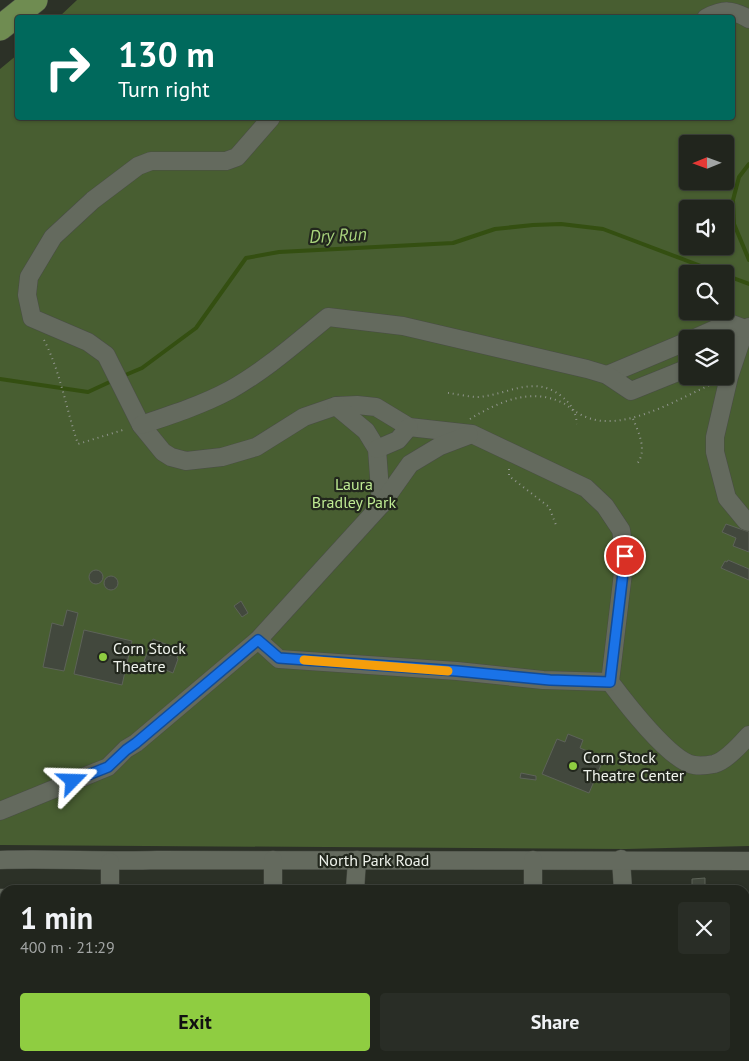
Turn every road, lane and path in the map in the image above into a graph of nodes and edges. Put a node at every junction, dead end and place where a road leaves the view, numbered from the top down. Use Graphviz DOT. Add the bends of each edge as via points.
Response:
graph roads {
  1 [pos="35,0"];
  2 [pos="16,15"];
  3 [pos="715,15"];
  4 [pos="15,16"];
  5 [pos="749,19"];
  6 [pos="0,28"];
  7 [pos="269,120"];
  8 [pos="32,318"];
  9 [pos="747,328"];
  10 [pos="713,330"];
  11 [pos="679,345"];
  12 [pos="734,347"];
  13 [pos="679,372"];
  14 [pos="606,376"];
  15 [pos="709,385"];
  16 [pos="727,385"];
  17 [pos="448,393"];
  18 [pos="336,406"];
  19 [pos="575,412"];
  20 [pos="633,419"];
  21 [pos="577,424"];
  22 [pos="141,425"];
  23 [pos="409,427"];
  24 [pos="469,428"];
  25 [pos="377,449"];
  26 [pos="508,451"];
  27 [pos="636,465"];
  28 [pos="381,505"];
  29 [pos="749,522"];
  30 [pos="556,525"];
  31 [pos="258,640"];
  32 [pos="610,682"];
  33 [pos="749,735"];
  34 [pos="0,811"];
  35 [pos="621,859"];
  36 [pos="0,860"];
  37 [pos="273,860"];
  38 [pos="357,860"];
  39 [pos="533,860"];
  40 [pos="749,861"];
  41 [pos="110,862"];
  42 [pos="110,885"];
  43 [pos="273,885"];
  44 [pos="355,885"];
  45 [pos="533,885"];
  46 [pos="623,885"];
  1 -- 2 [label="highway"];
  3 -- 5 [label="street" via="729,10"];
  4 -- 6 [label="highway"];
  7 -- 8 [label="street" via="237,157 226,161 151,162 138,166 93,200 53,237 30,277 27,295"];
  8 -- 22 [label="street" via="88,342 106,355"];
  8 -- 22 [label="path" via="58,373 78,444"];
  9 -- 10 [label="street" via="729,323"];
  9 -- 12 [label="street"];
  11 -- 14 [label="street"];
  13 -- 14 [label="street" via="630,391"];
  14 -- 22 [label="street" via="403,326 328,317 277,359 230,390 186,410"];
  15 -- 20 [label="path"];
  16 -- 29 [label="street" via="715,437 715,452 727,498"];
  17 -- 19 [label="path" via="478,397 534,384 554,391 571,404"];
  18 -- 22 [label="street" via="304,417 256,447 222,457 186,461 163,452"];
  18 -- 23 [label="street" via="376,408"];
  18 -- 25 [label="street" via="366,431"];
  19 -- 20 [label="path" via="605,421"];
  19 -- 21 [label="path"];
  19 -- 24 [label="path" via="553,399 524,397 489,408"];
  20 -- 27 [label="path" via="642,447"];
  23 -- 24 [label="street"];
  23 -- 25 [label="street" via="398,440"];
  24 -- 26 [label="street"];
  24 -- 28 [label="street" via="410,464"];
  25 -- 28 [label="street"];
  26 -- 30 [label="path" via="509,476 548,508"];
  26 -- 32 [label="street" via="586,488 605,506 622,530 625,556"];
  28 -- 31 [label="street"];
  31 -- 32 [label="street" via="279,658"];
  31 -- 34 [label="street" via="108,767"];
  32 -- 33 [label="street" via="672,753 693,765 715,764"];
  35 -- 39 [label="street, North Park Road"];
  35 -- 40 [label="street, North Park Road"];
  35 -- 46 [label="street"];
  36 -- 41 [label="street, North Park Road"];
  37 -- 38 [label="street, North Park Road"];
  37 -- 41 [label="street, North Park Road"];
  37 -- 43 [label="street"];
  38 -- 39 [label="street, North Park Road"];
  38 -- 44 [label="street"];
  39 -- 45 [label="street"];
  41 -- 42 [label="street"];
}
